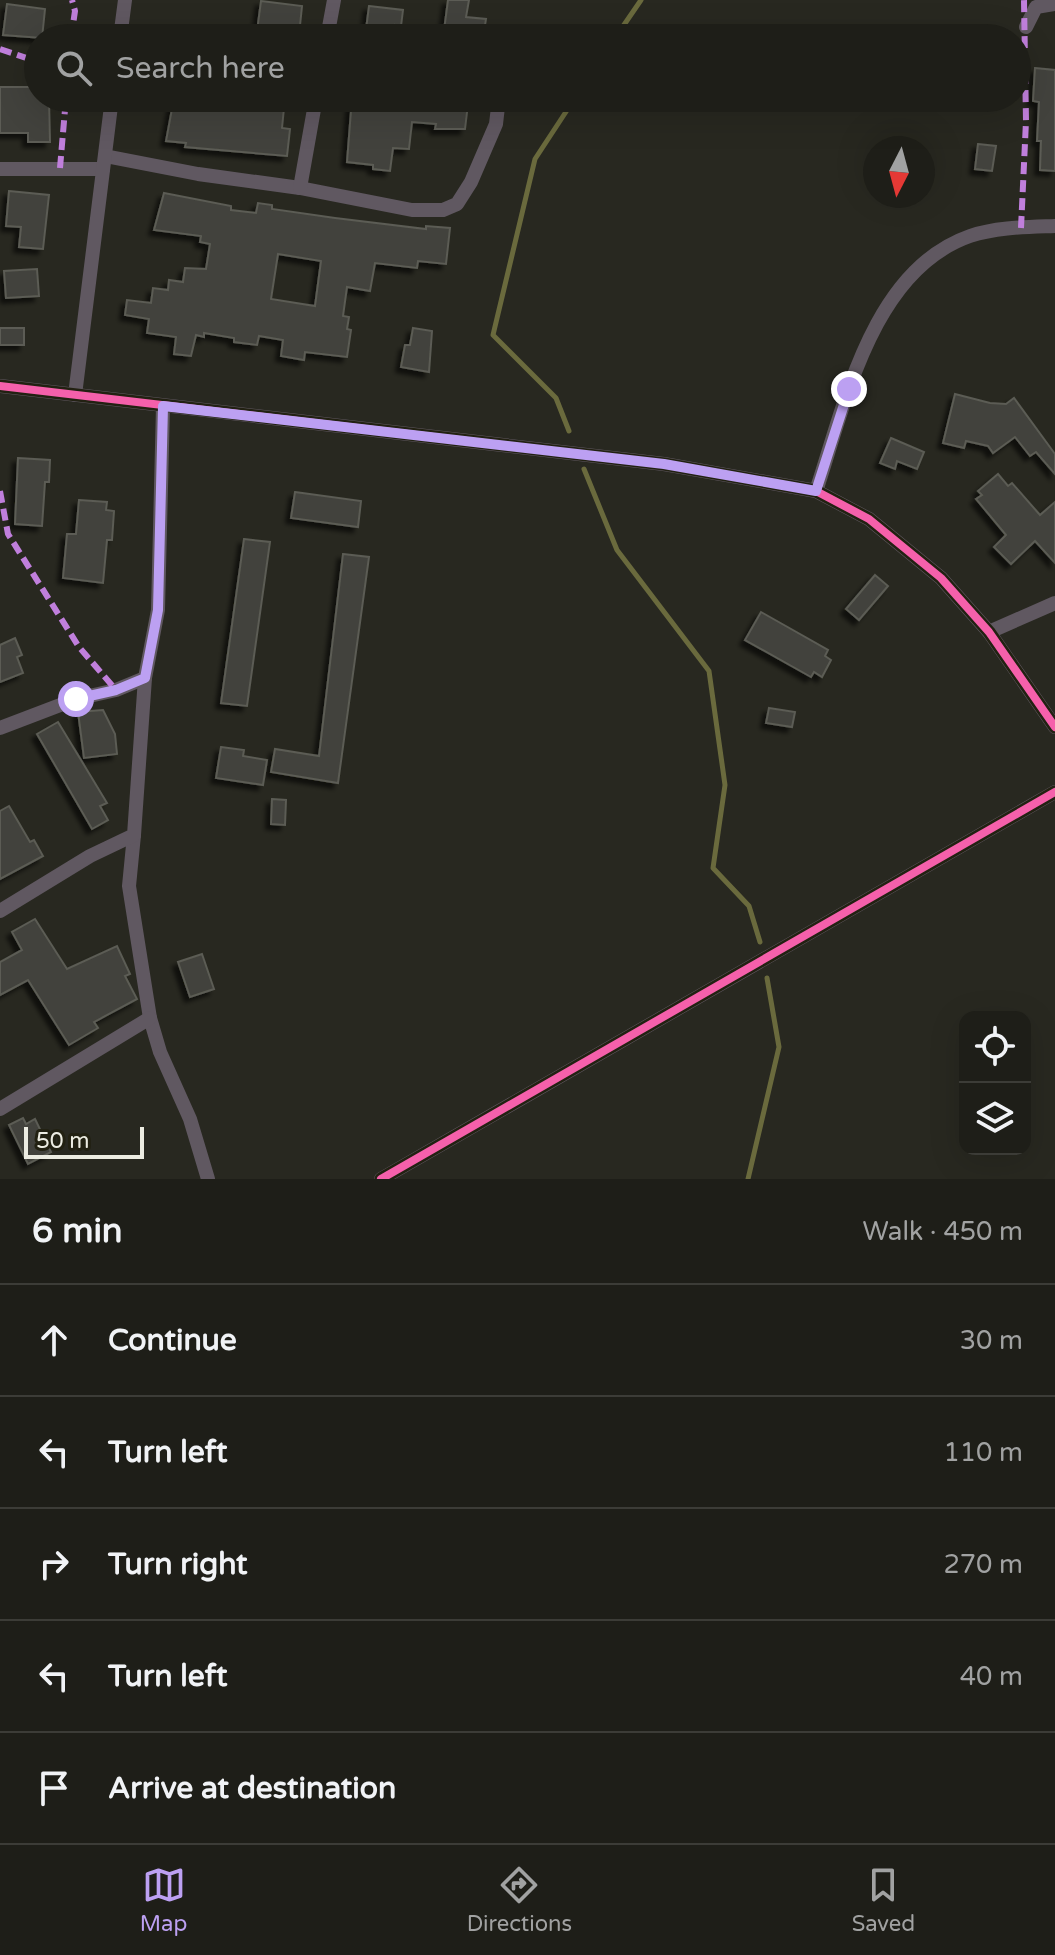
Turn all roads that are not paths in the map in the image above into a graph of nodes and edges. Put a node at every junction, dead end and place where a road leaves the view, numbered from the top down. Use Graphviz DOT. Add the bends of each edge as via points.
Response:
graph roads {
  1 [pos="125,0"];
  2 [pos="334,0"];
  3 [pos="1055,4"];
  4 [pos="122,24"];
  5 [pos="330,24"];
  6 [pos="1028,24"];
  7 [pos="110,112"];
  8 [pos="314,112"];
  9 [pos="497,112"];
  10 [pos="104,162"];
  11 [pos="0,169"];
  12 [pos="300,188"];
  13 [pos="1055,226"];
  14 [pos="0,386"];
  15 [pos="75,395"];
  16 [pos="163,406"];
  17 [pos="816,491"];
  18 [pos="1055,603"];
  19 [pos="989,632"];
  20 [pos="145,678"];
  21 [pos="1055,727"];
  22 [pos="0,728"];
  23 [pos="1055,792"];
  24 [pos="134,835"];
  25 [pos="0,911"];
  26 [pos="150,1018"];
  27 [pos="0,1109"];
  28 [pos="208,1179"];
  29 [pos="381,1179"];
  1 -- 4 [label="street"];
  2 -- 5 [label="street"];
  3 -- 6 [label="street" via="1036,7"];
  7 -- 10 [label="street"];
  8 -- 12 [label="street"];
  9 -- 12 [label="street" via="471,182 457,204 443,210 412,210"];
  10 -- 11 [label="street"];
  10 -- 12 [label="street"];
  10 -- 15 [label="street"];
  13 -- 17 [label="street" via="972,236 943,248 898,289 849,389"];
  14 -- 15 [label="street"];
  15 -- 16 [label="street"];
  16 -- 17 [label="street" via="664,464"];
  16 -- 20 [label="street" via="158,610"];
  17 -- 19 [label="street" via="869,519 929,568"];
  18 -- 19 [label="street"];
  19 -- 21 [label="street"];
  20 -- 22 [label="street"];
  20 -- 24 [label="street"];
  23 -- 29 [label="street"];
  24 -- 25 [label="street"];
  24 -- 26 [label="street" via="129,886"];
  26 -- 27 [label="street"];
  26 -- 28 [label="street"];
}
